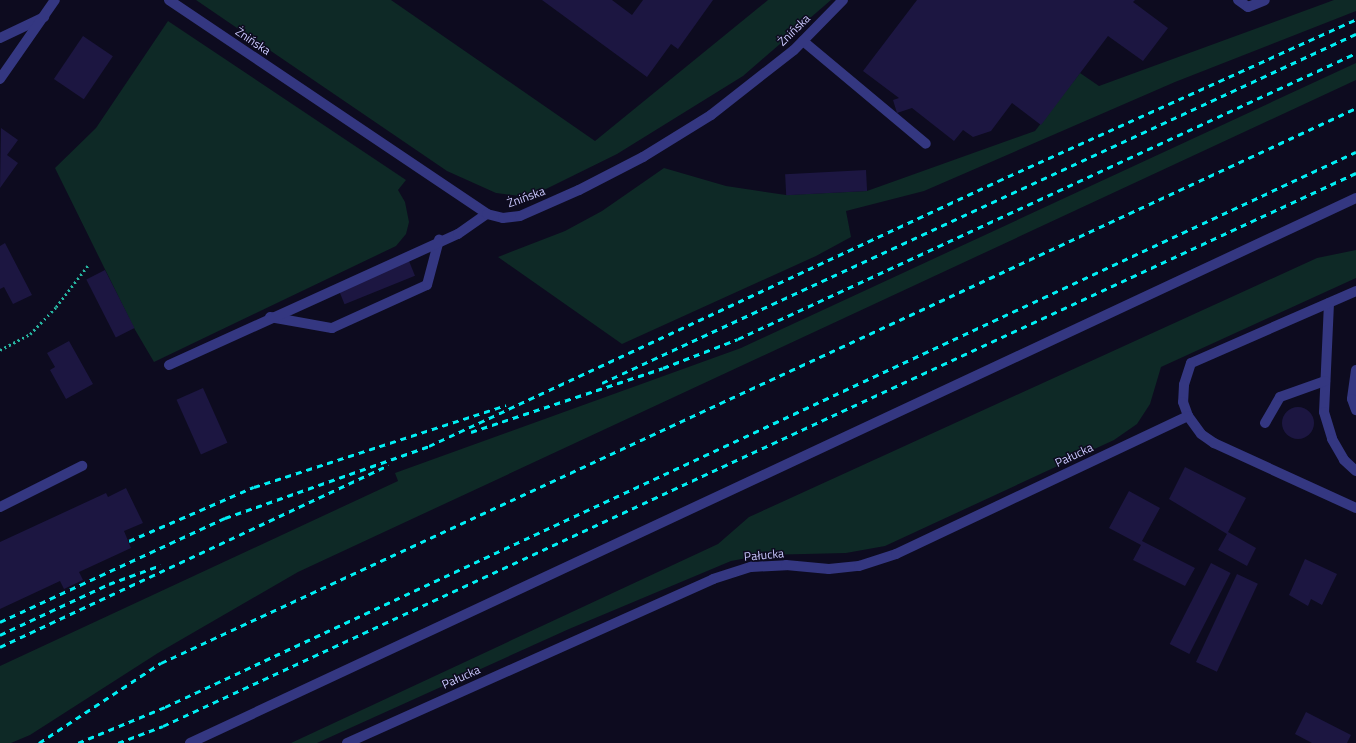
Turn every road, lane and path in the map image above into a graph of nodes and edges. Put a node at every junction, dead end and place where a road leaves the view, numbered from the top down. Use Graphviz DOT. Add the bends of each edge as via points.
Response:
graph roads {
  1 [pos="55,0"];
  2 [pos="169,0"];
  3 [pos="844,0"];
  4 [pos="1238,0"];
  5 [pos="1265,0"];
  6 [pos="1251,3"];
  7 [pos="44,17"];
  8 [pos="0,38"];
  9 [pos="803,41"];
  10 [pos="0,79"];
  11 [pos="926,144"];
  12 [pos="1356,198"];
  13 [pos="487,214"];
  14 [pos="439,240"];
  15 [pos="88,264"];
  16 [pos="1356,291"];
  17 [pos="1329,303"];
  18 [pos="270,317"];
  19 [pos="0,350"];
  20 [pos="168,365"];
  21 [pos="1356,370"];
  22 [pos="1325,382"];
  23 [pos="1356,410"];
  24 [pos="1188,416"];
  25 [pos="1265,423"];
  26 [pos="82,466"];
  27 [pos="1356,471"];
  28 [pos="0,507"];
  29 [pos="1356,508"];
  30 [pos="190,743"];
  31 [pos="347,743"];
  1 -- 7 [label="street"];
  2 -- 13 [label="street, Żnińska"];
  3 -- 9 [label="street, Żnińska"];
  4 -- 6 [label="street"];
  5 -- 6 [label="street"];
  7 -- 8 [label="street"];
  7 -- 10 [label="street"];
  9 -- 11 [label="street"];
  9 -- 13 [label="street, Żnińska" via="711,115 643,158 520,216 503,218"];
  12 -- 30 [label="street"];
  13 -- 14 [label="street" via="458,234"];
  14 -- 18 [label="street"];
  14 -- 18 [label="street" via="427,285 332,328"];
  15 -- 19 [label="path" via="56,307 30,334"];
  16 -- 17 [label="street"];
  17 -- 22 [label="street"];
  17 -- 24 [label="street" via="1191,363 1184,385 1183,402"];
  18 -- 20 [label="street"];
  21 -- 23 [label="street" via="1352,400"];
  22 -- 25 [label="street" via="1280,397"];
  22 -- 27 [label="street" via="1324,412 1332,439 1344,460"];
  24 -- 29 [label="street" via="1201,434 1214,443"];
  24 -- 31 [label="street, Pałucka" via="896,554 859,566 829,569 751,567 713,579"];
  26 -- 28 [label="street"];
}
